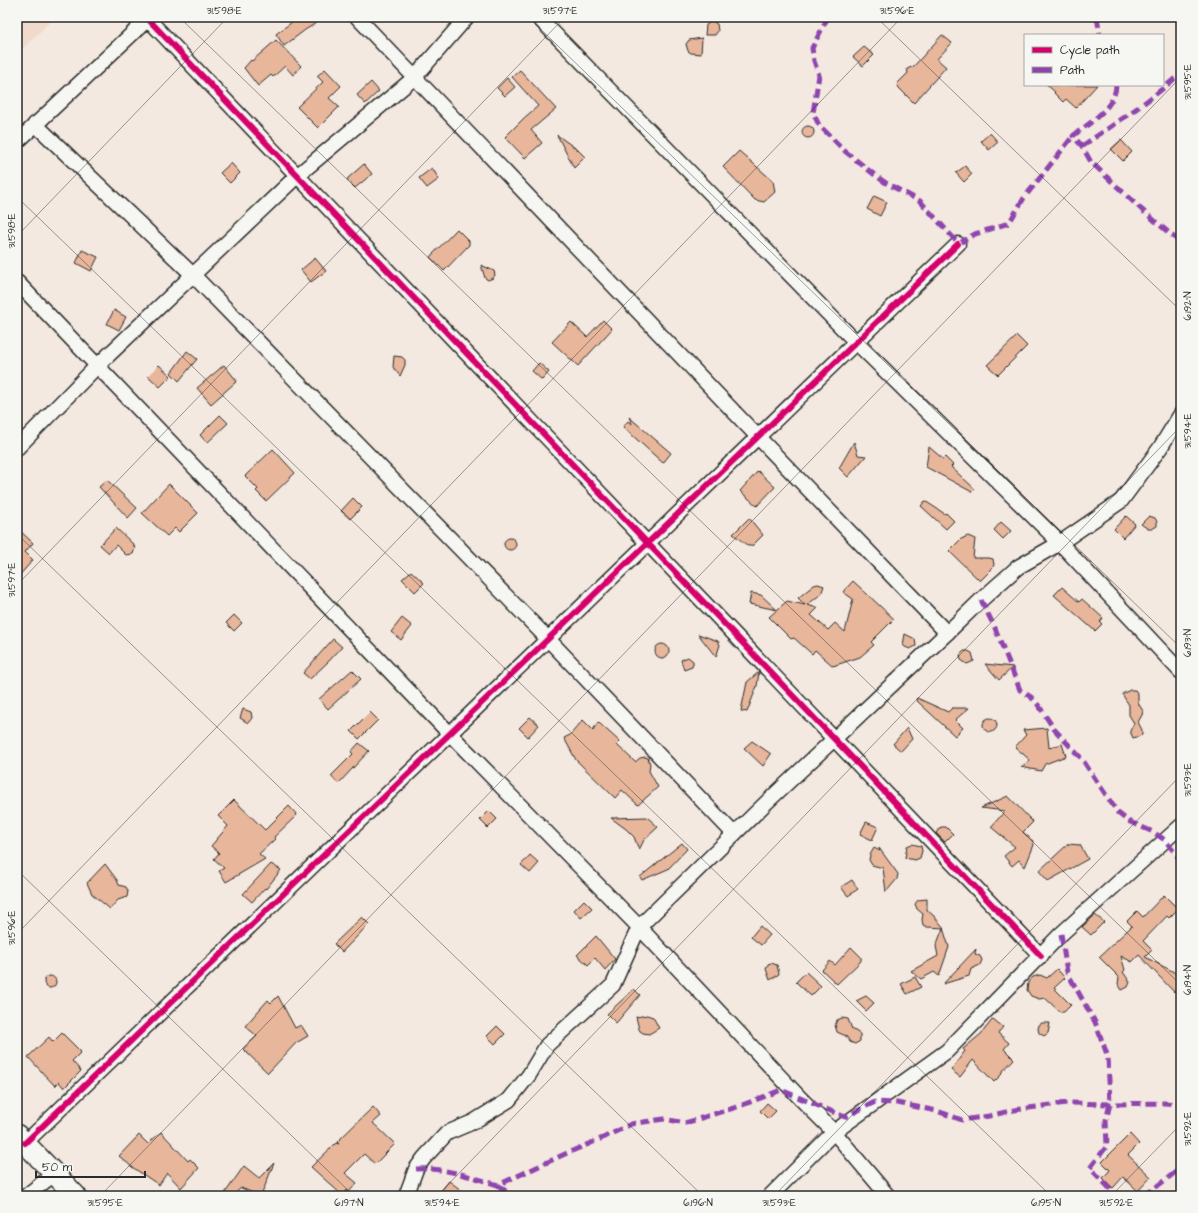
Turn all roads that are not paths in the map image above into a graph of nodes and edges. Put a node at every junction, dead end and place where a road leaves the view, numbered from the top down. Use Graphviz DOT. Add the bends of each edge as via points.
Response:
graph roads {
  1 [pos="357,17"];
  2 [pos="467,17"];
  3 [pos="538,17"];
  4 [pos="149,18"];
  5 [pos="414,78"];
  6 [pos="35,124"];
  7 [pos="17,142"];
  8 [pos="298,175"];
  9 [pos="958,244"];
  10 [pos="193,275"];
  11 [pos="17,282"];
  12 [pos="856,342"];
  13 [pos="97,366"];
  14 [pos="1181,414"];
  15 [pos="758,437"];
  16 [pos="17,448"];
  17 [pos="647,543"];
  18 [pos="1060,543"];
  19 [pos="947,633"];
  20 [pos="548,639"];
  21 [pos="1181,672"];
  22 [pos="450,734"];
  23 [pos="834,739"];
  24 [pos="1181,826"];
  25 [pos="734,834"];
  26 [pos="639,927"];
  27 [pos="1041,956"];
  28 [pos="834,1132"];
  29 [pos="21,1139"];
  30 [pos="54,1174"];
  31 [pos="26,1196"];
  32 [pos="76,1196"];
  33 [pos="406,1196"];
  34 [pos="770,1196"];
  35 [pos="888,1196"];
  1 -- 5 [label="street"];
  2 -- 5 [label="street"];
  3 -- 12 [label="street"];
  4 -- 6 [label="street"];
  4 -- 8 [label="street"];
  5 -- 8 [label="street"];
  5 -- 15 [label="street"];
  6 -- 7 [label="street"];
  6 -- 10 [label="street"];
  8 -- 10 [label="street"];
  8 -- 17 [label="street"];
  9 -- 12 [label="street"];
  10 -- 13 [label="street"];
  10 -- 20 [label="street"];
  11 -- 13 [label="street"];
  12 -- 15 [label="street"];
  12 -- 18 [label="street"];
  13 -- 16 [label="street"];
  13 -- 22 [label="street"];
  14 -- 18 [label="street" via="1160,448 1121,501"];
  15 -- 17 [label="street"];
  15 -- 19 [label="street"];
  17 -- 20 [label="street"];
  17 -- 23 [label="street"];
  18 -- 19 [label="street" via="1018,567"];
  18 -- 21 [label="street"];
  19 -- 23 [label="street"];
  20 -- 22 [label="street"];
  20 -- 25 [label="street"];
  22 -- 26 [label="street"];
  22 -- 29 [label="street"];
  23 -- 25 [label="street"];
  23 -- 27 [label="street"];
  24 -- 27 [label="street" via="1061,934"];
  25 -- 26 [label="street"];
  26 -- 28 [label="street"];
  26 -- 33 [label="street" via="613,985 547,1045 529,1075 508,1100 473,1122 447,1133 416,1169"];
  27 -- 28 [label="street" via="947,1051"];
  28 -- 34 [label="street"];
  28 -- 35 [label="street"];
  29 -- 30 [label="street"];
  30 -- 31 [label="street"];
  30 -- 32 [label="street"];
}
